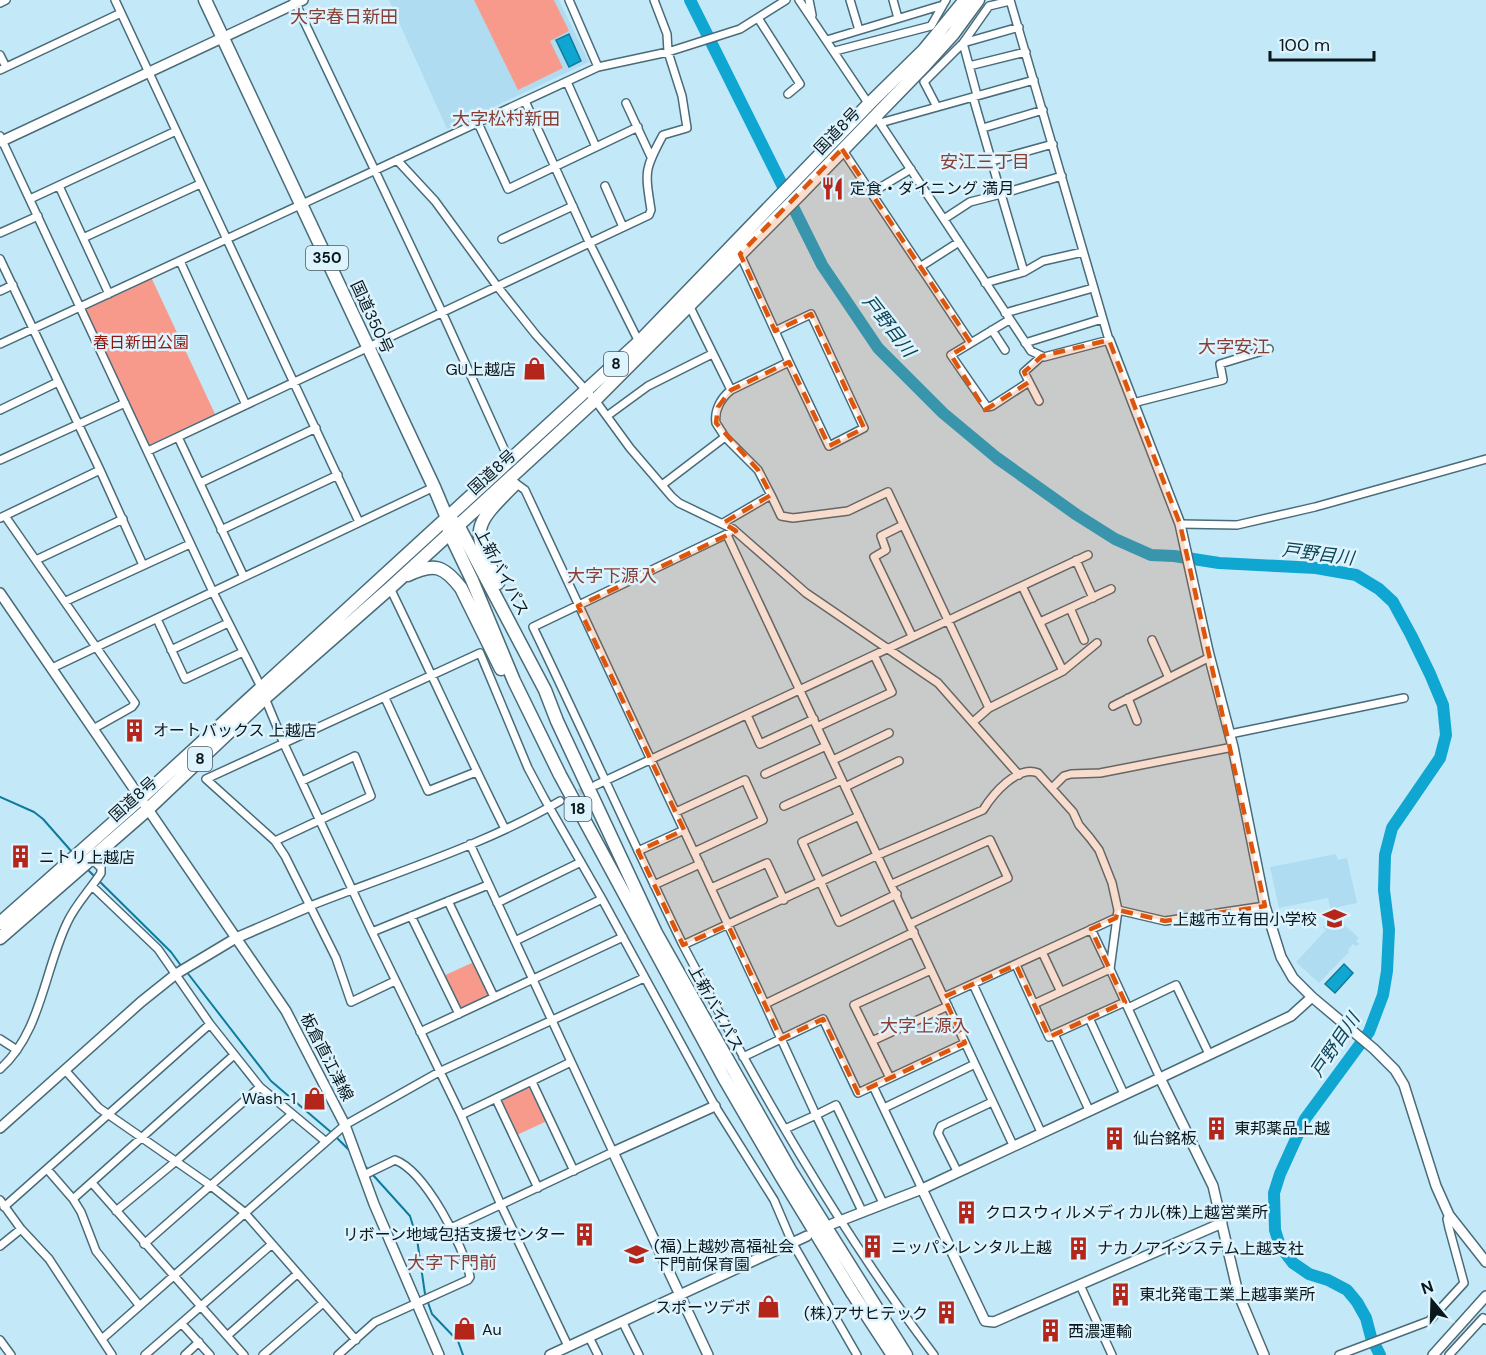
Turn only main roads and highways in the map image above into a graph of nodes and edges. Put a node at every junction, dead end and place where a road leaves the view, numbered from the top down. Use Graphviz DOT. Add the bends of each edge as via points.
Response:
graph roads {
  1 [pos="205,0"];
  2 [pos="965,0"];
  3 [pos="978,0"];
  4 [pos="875,114"];
  5 [pos="797,188"];
  6 [pos="779,206"];
  7 [pos="591,395"];
  8 [pos="513,480"];
  9 [pos="451,525"];
  10 [pos="395,584"];
  11 [pos="545,690"];
  12 [pos="263,693"];
  13 [pos="560,775"];
  14 [pos="0,923"];
  15 [pos="0,938"];
  16 [pos="880,1316"];
  17 [pos="893,1355"];
  18 [pos="906,1355"];
  19 [pos="911,1355"];
  1 -- 9 [label="highway, 国道350号 / 350"];
  2 -- 4 [label="highway, 国道8号 / 8"];
  3 -- 4 [label="highway, 国道8号 / 8" via="939,50"];
  4 -- 5 [label="highway, 国道8号 / 8"];
  4 -- 5 [label="highway, 国道8号 / 8"];
  5 -- 6 [label="highway, 国道8号 / 8"];
  6 -- 7 [label="highway, 国道8号 / 8" via="639,342"];
  6 -- 7 [label="highway, 国道8号 / 8" via="740,254"];
  7 -- 8 [label="highway, 国道8号 / 8" via="544,455"];
  7 -- 9 [label="highway, 国道8号 / 8" via="510,462"];
  8 -- 9 [label="highway, 国道8号 / 8"];
  8 -- 11 [label="highway" via="485,514 480,537 484,555 525,638"];
  9 -- 10 [label="highway, 国道8号 / 8"];
  9 -- 11 [label="highway, 上新バイパス / 18"];
  9 -- 12 [label="highway, 国道8号 / 8"];
  9 -- 13 [label="highway, 上新バイパス / 18" via="514,681"];
  10 -- 12 [label="highway, 国道8号 / 8"];
  10 -- 13 [label="highway" via="427,567 437,567 452,576"];
  11 -- 16 [label="highway, 上新バイパス / 18" via="656,933 790,1170"];
  12 -- 14 [label="highway, 国道8号 / 8"];
  12 -- 15 [label="highway, 国道8号 / 8" via="147,810"];
  13 -- 17 [label="highway, 上新バイパス / 18" via="724,1078"];
  16 -- 18 [label="highway, 上新バイパス / 18"];
  16 -- 19 [label="highway"];
}
